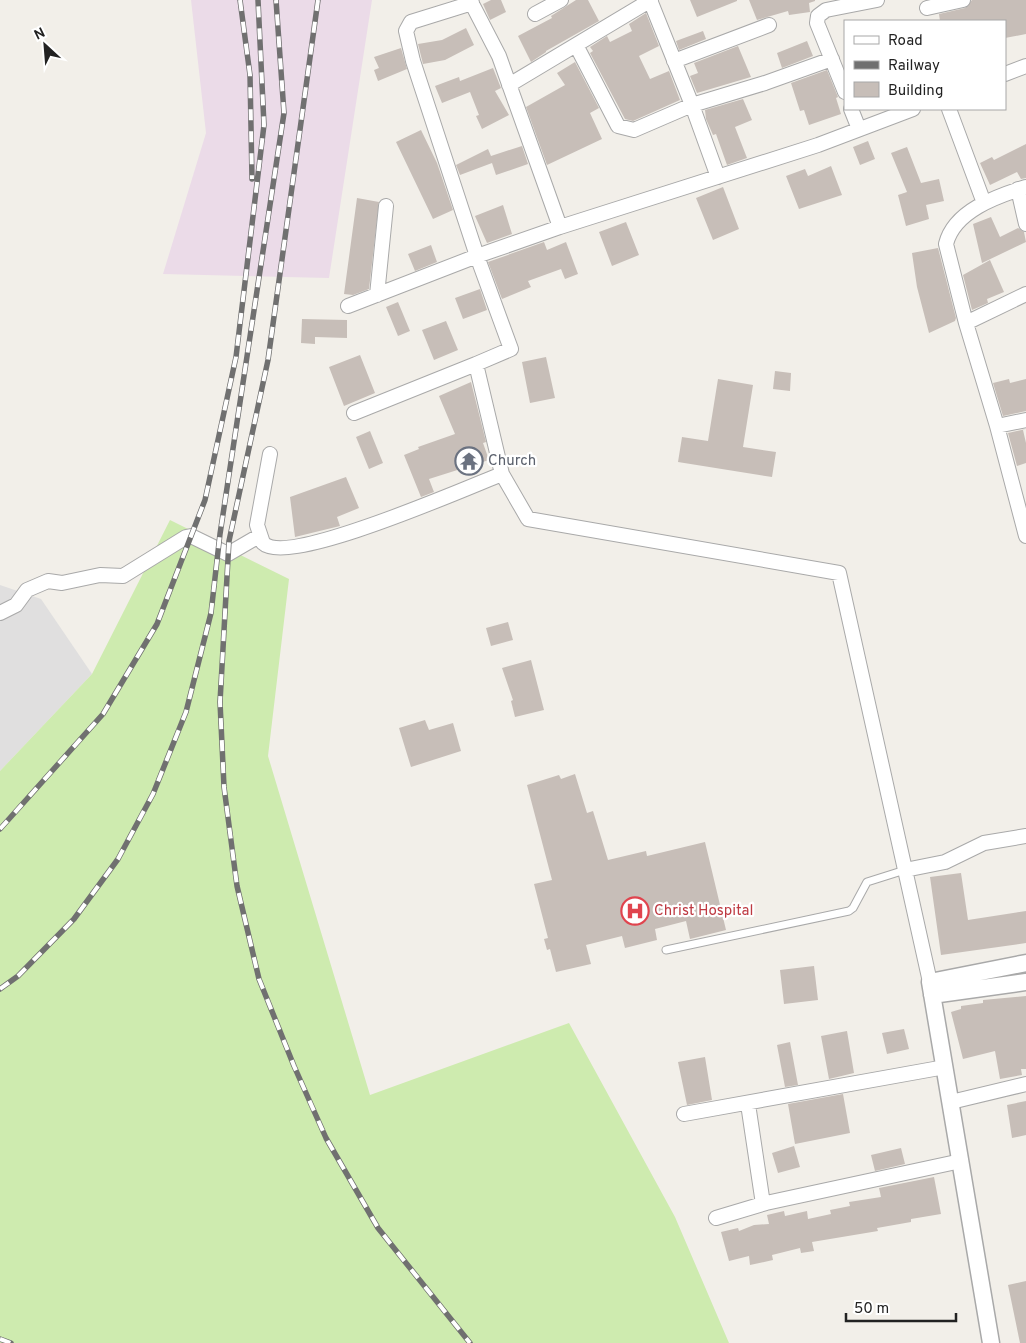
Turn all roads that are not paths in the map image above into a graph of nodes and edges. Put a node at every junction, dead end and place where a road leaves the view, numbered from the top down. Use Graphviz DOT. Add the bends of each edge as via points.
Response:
graph roads {
  1 [pos="561,0"];
  2 [pos="650,0"];
  3 [pos="877,0"];
  4 [pos="963,0"];
  5 [pos="471,2"];
  6 [pos="928,10"];
  7 [pos="535,14"];
  8 [pos="769,25"];
  9 [pos="576,45"];
  10 [pos="832,59"];
  11 [pos="674,61"];
  12 [pos="1026,66"];
  13 [pos="1006,74"];
  14 [pos="509,85"];
  15 [pos="844,89"];
  16 [pos="692,105"];
  17 [pos="851,110"];
  18 [pos="910,110"];
  19 [pos="949,110"];
  20 [pos="859,129"];
  21 [pos="718,177"];
  22 [pos="1022,188"];
  23 [pos="984,203"];
  24 [pos="386,206"];
  25 [pos="1026,224"];
  26 [pos="560,227"];
  27 [pos="477,256"];
  28 [pos="1026,294"];
  29 [pos="377,295"];
  30 [pos="348,306"];
  31 [pos="966,322"];
  32 [pos="476,364"];
  33 [pos="354,413"];
  34 [pos="1026,420"];
  35 [pos="997,426"];
  36 [pos="270,454"];
  37 [pos="502,474"];
  38 [pos="259,536"];
  39 [pos="1026,536"];
  40 [pos="0,613"];
  41 [pos="1026,836"];
  42 [pos="905,870"];
  43 [pos="666,950"];
  44 [pos="1026,963"];
  45 [pos="1026,982"];
  46 [pos="931,988"];
  47 [pos="945,1067"];
  48 [pos="1026,1084"];
  49 [pos="951,1102"];
  50 [pos="748,1104"];
  51 [pos="684,1114"];
  52 [pos="961,1161"];
  53 [pos="763,1204"];
  54 [pos="716,1218"];
  55 [pos="991,1343"];
  1 -- 7 [label="street"];
  2 -- 9 [label="street"];
  2 -- 11 [label="street"];
  3 -- 10 [label="street" via="826,10 818,16"];
  4 -- 6 [label="street"];
  5 -- 14 [label="street" via="499,56"];
  5 -- 27 [label="street" via="411,22 406,31"];
  8 -- 11 [label="street"];
  9 -- 14 [label="street"];
  9 -- 16 [label="street" via="618,126 634,130"];
  10 -- 15 [label="street"];
  10 -- 16 [label="street"];
  11 -- 16 [label="street"];
  12 -- 13 [label="street"];
  14 -- 26 [label="street"];
  16 -- 21 [label="street"];
  17 -- 20 [label="street"];
  18 -- 20 [label="street"];
  19 -- 23 [label="street"];
  20 -- 21 [label="street"];
  21 -- 26 [label="street"];
  22 -- 23 [label="street"];
  22 -- 25 [label="street"];
  23 -- 31 [label="street" via="948,233 946,244"];
  24 -- 29 [label="street"];
  26 -- 27 [label="street"];
  27 -- 29 [label="street"];
  27 -- 32 [label="street" via="511,349"];
  28 -- 31 [label="street"];
  29 -- 30 [label="street"];
  31 -- 35 [label="street"];
  32 -- 33 [label="street"];
  32 -- 37 [label="street"];
  34 -- 35 [label="street"];
  35 -- 39 [label="street"];
  36 -- 38 [label="street" via="257,525"];
  37 -- 38 [label="street" via="376,523 303,546 275,549 267,546"];
  37 -- 42 [label="street" via="528,519 839,573"];
  38 -- 40 [label="street" via="228,554 191,536 186,537 123,576 100,575 62,583 48,582 27,590 16,605"];
  41 -- 42 [label="street" via="984,843 946,862"];
  42 -- 43 [label="lane" via="867,882 849,911"];
  42 -- 46 [label="street"];
  44 -- 46 [label="street"];
  45 -- 46 [label="street"];
  46 -- 47 [label="street"];
  47 -- 49 [label="street"];
  47 -- 50 [label="street"];
  48 -- 49 [label="street"];
  49 -- 52 [label="street"];
  50 -- 51 [label="street"];
  50 -- 53 [label="street"];
  52 -- 53 [label="street"];
  52 -- 55 [label="street"];
  53 -- 54 [label="street"];
}
